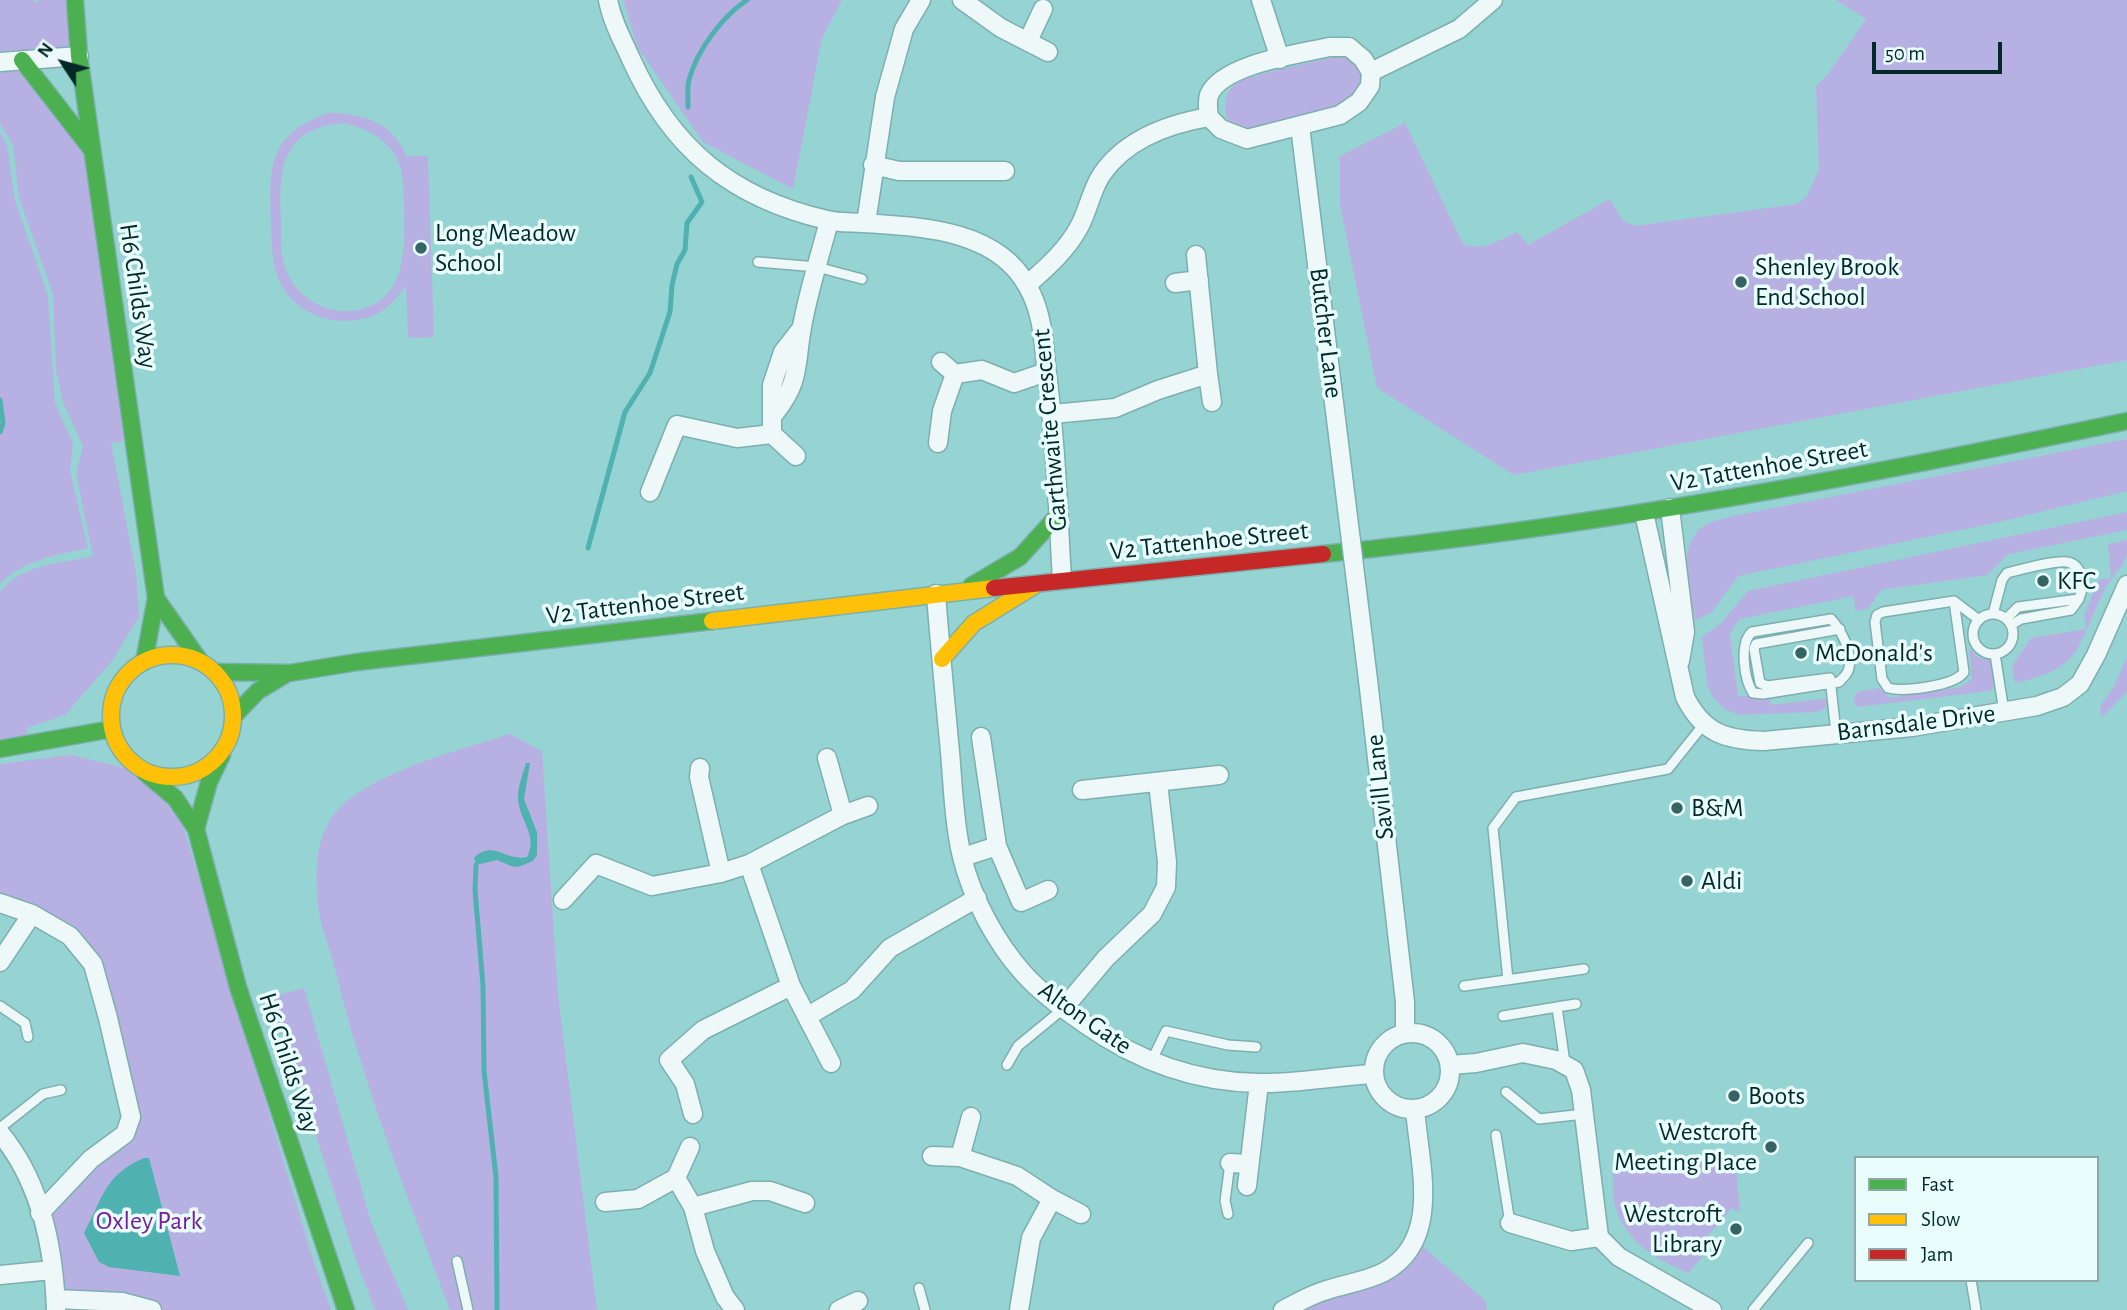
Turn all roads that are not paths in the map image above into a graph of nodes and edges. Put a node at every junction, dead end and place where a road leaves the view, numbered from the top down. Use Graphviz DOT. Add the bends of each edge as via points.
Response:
graph roads {
  1 [pos="75,0"];
  2 [pos="608,0"];
  3 [pos="921,0"];
  4 [pos="962,0"];
  5 [pos="1261,0"];
  6 [pos="1493,0"];
  7 [pos="1045,4"];
  8 [pos="1028,41"];
  9 [pos="1048,52"];
  10 [pos="79,56"];
  11 [pos="1280,58"];
  12 [pos="22,60"];
  13 [pos="0,62"];
  14 [pos="1371,72"];
  15 [pos="1209,117"];
  16 [pos="1300,126"];
  17 [pos="93,152"];
  18 [pos="873,165"];
  19 [pos="1005,171"];
  20 [pos="828,221"];
  21 [pos="866,223"];
  22 [pos="1196,255"];
  23 [pos="758,262"];
  24 [pos="817,267"];
  25 [pos="862,279"];
  26 [pos="1199,280"];
  27 [pos="1175,283"];
  28 [pos="1027,285"];
  29 [pos="1046,372"];
  30 [pos="1208,374"];
  31 [pos="1212,402"];
  32 [pos="1053,414"];
  33 [pos="2127,421"];
  34 [pos="772,434"];
  35 [pos="938,443"];
  36 [pos="796,456"];
  37 [pos="650,492"];
  38 [pos="1670,508"];
  39 [pos="1644,513"];
  40 [pos="1058,515"];
  41 [pos="1351,541"];
  42 [pos="1062,580"];
  43 [pos="1042,582"];
  44 [pos="2127,585"];
  45 [pos="963,591"];
  46 [pos="936,594"];
  47 [pos="156,598"];
  48 [pos="1954,601"];
  49 [pos="1993,614"];
  50 [pos="1979,620"];
  51 [pos="2009,622"];
  52 [pos="1995,654"];
  53 [pos="942,659"];
  54 [pos="200,661"];
  55 [pos="144,662"];
  56 [pos="1679,668"];
  57 [pos="215,672"];
  58 [pos="290,673"];
  59 [pos="1831,685"];
  60 [pos="2004,712"];
  61 [pos="234,716"];
  62 [pos="1704,724"];
  63 [pos="111,729"];
  64 [pos="1836,733"];
  65 [pos="981,737"];
  66 [pos="227,744"];
  67 [pos="0,749"];
  68 [pos="827,758"];
  69 [pos="700,768"];
  70 [pos="144,772"];
  71 [pos="1219,775"];
  72 [pos="1158,783"];
  73 [pos="1082,790"];
  74 [pos="868,806"];
  75 [pos="843,815"];
  76 [pos="196,829"];
  77 [pos="997,846"];
  78 [pos="962,858"];
  79 [pos="749,864"];
  80 [pos="721,873"];
  81 [pos="1048,890"];
  82 [pos="977,898"];
  83 [pos="563,900"];
  84 [pos="0,903"];
  85 [pos="32,914"];
  86 [pos="0,962"];
  87 [pos="1584,970"];
  88 [pos="1508,981"];
  89 [pos="791,986"];
  90 [pos="1465,986"];
  91 [pos="1576,1004"];
  92 [pos="0,1006"];
  93 [pos="1557,1007"];
  94 [pos="1063,1009"];
  95 [pos="808,1016"];
  96 [pos="1503,1016"];
  97 [pos="1405,1034"];
  98 [pos="28,1037"];
  99 [pos="1256,1047"];
  100 [pos="1151,1062"];
  101 [pos="831,1063"];
  102 [pos="1007,1065"];
  103 [pos="1450,1065"];
  104 [pos="1565,1065"];
  105 [pos="1374,1074"];
  106 [pos="1259,1083"];
  107 [pos="61,1090"];
  108 [pos="1506,1092"];
  109 [pos="1415,1109"];
  110 [pos="693,1114"];
  111 [pos="1584,1114"];
  112 [pos="971,1117"];
  113 [pos="0,1128"];
  114 [pos="0,1133"];
  115 [pos="1496,1135"];
  116 [pos="690,1147"];
  117 [pos="932,1156"];
  118 [pos="960,1157"];
  119 [pos="1230,1163"];
  120 [pos="1249,1164"];
  121 [pos="676,1178"];
  122 [pos="1247,1186"];
  123 [pos="1052,1199"];
  124 [pos="605,1202"];
  125 [pos="805,1203"];
  126 [pos="693,1206"];
  127 [pos="40,1213"];
  128 [pos="1080,1214"];
  129 [pos="1228,1214"];
  130 [pos="1510,1223"];
  131 [pos="1599,1237"];
  132 [pos="1808,1243"];
  133 [pos="457,1261"];
  134 [pos="52,1270"];
  135 [pos="0,1275"];
  136 [pos="1971,1282"];
  137 [pos="919,1288"];
  138 [pos="858,1301"];
  139 [pos="56,1305"];
  140 [pos="152,1310"];
  141 [pos="346,1310"];
  142 [pos="468,1310"];
  143 [pos="735,1310"];
  144 [pos="839,1310"];
  145 [pos="925,1310"];
  146 [pos="1019,1310"];
  147 [pos="1283,1310"];
  148 [pos="1712,1310"];
  149 [pos="1753,1310"];
  150 [pos="1976,1310"];
  1 -- 10 [label="street, H6 Childs Way"];
  2 -- 20 [label="street, Garthwaite Crescent" via="639,79 657,110 698,159 767,202"];
  3 -- 18 [label="street" via="904,29"];
  4 -- 8 [label="street" via="1000,28"];
  5 -- 11 [label="street"];
  6 -- 14 [label="street" via="1458,29"];
  7 -- 8 [label="street"];
  8 -- 9 [label="street"];
  10 -- 12 [label="street"];
  10 -- 17 [label="street, H6 Childs Way"];
  11 -- 14 [label="street" via="1349,47"];
  11 -- 15 [label="street" via="1219,82 1209,96"];
  12 -- 13 [label="street"];
  12 -- 17 [label="street"];
  14 -- 16 [label="street" via="1370,86 1359,102 1340,115"];
  15 -- 16 [label="street" via="1222,129 1247,139"];
  15 -- 28 [label="street" via="1155,131 1122,151 1101,175 1079,228 1058,257"];
  16 -- 41 [label="street, Butcher Lane"];
  17 -- 47 [label="street, H6 Childs Way"];
  18 -- 19 [label="street" via="899,171"];
  18 -- 21 [label="street"];
  20 -- 21 [label="street, Garthwaite Crescent"];
  20 -- 24 [label="street"];
  21 -- 28 [label="street, Garthwaite Crescent" via="943,231 978,241 1009,263"];
  22 -- 26 [label="street"];
  23 -- 24 [label="lane"];
  24 -- 25 [label="lane"];
  24 -- 34 [label="street" via="801,329 783,352 772,386"];
  26 -- 27 [label="street"];
  26 -- 30 [label="street"];
  28 -- 29 [label="street, Garthwaite Crescent" via="1039,309"];
  29 -- 32 [label="street, Garthwaite Crescent"];
  29 -- 35 [label="street" via="1014,383 982,370 948,368"];
  30 -- 31 [label="street"];
  30 -- 32 [label="street" via="1115,408"];
  32 -- 40 [label="street, Garthwaite Crescent"];
  33 -- 38 [label="street, V2 Tattenhoe Street" via="1898,469"];
  34 -- 36 [label="street"];
  34 -- 37 [label="street" via="737,438 677,425"];
  38 -- 39 [label="street, V2 Tattenhoe Street"];
  38 -- 56 [label="street, Barnsdale Drive" via="1685,632"];
  39 -- 42 [label="street, V2 Tattenhoe Street" via="1385,548"];
  39 -- 56 [label="street, Barnsdale Drive"];
  40 -- 42 [label="street, Garthwaite Crescent"];
  40 -- 45 [label="street" via="1020,557"];
  41 -- 97 [label="street, Savill Lane, bridge"];
  42 -- 43 [label="street, V2 Tattenhoe Street"];
  43 -- 45 [label="street, V2 Tattenhoe Street"];
  43 -- 53 [label="street" via="974,623"];
  44 -- 60 [label="street, Barnsdale Drive" via="2080,684 2063,697"];
  45 -- 46 [label="street, V2 Tattenhoe Street"];
  46 -- 53 [label="street, Alton Gate"];
  46 -- 58 [label="street, V2 Tattenhoe Street"];
  47 -- 54 [label="street, H6 Childs Way"];
  47 -- 55 [label="street, H6 Childs Way"];
  48 -- 48 [label="lane" via="1965,672 1953,682 1888,688 1882,679 1877,615"];
  48 -- 50 [label="lane"];
  49 -- 50 [label="lane"];
  49 -- 51 [label="lane"];
  49 -- 51 [label="lane" via="2007,573 2067,562 2076,567 2081,574 2079,599 2018,607"];
  50 -- 52 [label="lane" via="1973,633 1977,646"];
  51 -- 52 [label="lane" via="2011,644"];
  52 -- 60 [label="lane"];
  53 -- 78 [label="street, Alton Gate"];
  54 -- 55 [label="street" via="162,655"];
  54 -- 57 [label="street"];
  55 -- 63 [label="street" via="128,673 117,690"];
  56 -- 62 [label="street, Barnsdale Drive" via="1685,697"];
  57 -- 58 [label="street, V2 Tattenhoe Street"];
  57 -- 61 [label="street" via="226,685"];
  58 -- 61 [label="street, V2 Tattenhoe Street" via="258,691"];
  59 -- 59 [label="lane" via="1753,693 1746,637 1752,632 1831,620 1843,634 1849,667 1839,682"];
  59 -- 64 [label="lane"];
  60 -- 64 [label="street, Barnsdale Drive"];
  61 -- 66 [label="street"];
  62 -- 64 [label="street, Barnsdale Drive" via="1718,735 1740,741"];
  62 -- 88 [label="lane" via="1668,769 1516,797 1508,807 1493,828"];
  63 -- 67 [label="street"];
  63 -- 70 [label="street" via="123,754"];
  65 -- 77 [label="street"];
  66 -- 70 [label="street" via="216,760 200,771 163,778"];
  66 -- 76 [label="street" via="209,782"];
  68 -- 75 [label="street"];
  69 -- 80 [label="street"];
  70 -- 76 [label="street, H6 Childs Way" via="175,798"];
  71 -- 72 [label="street"];
  72 -- 73 [label="street"];
  72 -- 94 [label="street" via="1166,887 1152,914"];
  74 -- 75 [label="street"];
  75 -- 79 [label="street"];
  76 -- 141 [label="street, H6 Childs Way" via="238,987"];
  77 -- 78 [label="street"];
  77 -- 81 [label="street" via="1021,902"];
  78 -- 82 [label="street, Alton Gate"];
  79 -- 80 [label="street"];
  79 -- 89 [label="street"];
  80 -- 83 [label="street" via="652,886 596,864"];
  82 -- 94 [label="street, Alton Gate" via="996,936 1024,974"];
  82 -- 95 [label="street" via="890,948 852,990"];
  84 -- 85 [label="street"];
  85 -- 86 [label="street"];
  85 -- 127 [label="street" via="70,936 93,964 131,1117 125,1134 91,1159"];
  87 -- 88 [label="lane"];
  88 -- 90 [label="lane"];
  89 -- 95 [label="street"];
  89 -- 110 [label="street" via="704,1030 669,1059 685,1084"];
  91 -- 93 [label="lane"];
  92 -- 98 [label="lane" via="24,1023"];
  93 -- 96 [label="lane"];
  93 -- 104 [label="lane"];
  94 -- 100 [label="street, Alton Gate"];
  94 -- 102 [label="lane" via="1018,1046"];
  95 -- 101 [label="street"];
  97 -- 103 [label="street" via="1434,1040"];
  97 -- 105 [label="street" via="1385,1044"];
  99 -- 100 [label="lane" via="1166,1031"];
  100 -- 106 [label="street, Alton Gate" via="1212,1079"];
  103 -- 104 [label="street" via="1523,1053"];
  103 -- 109 [label="street" via="1445,1090 1427,1106"];
  104 -- 111 [label="street" via="1574,1070"];
  105 -- 106 [label="street, Alton Gate"];
  105 -- 109 [label="street" via="1383,1096 1392,1104"];
  106 -- 120 [label="street"];
  107 -- 113 [label="lane" via="43,1094"];
  108 -- 111 [label="lane" via="1539,1119"];
  109 -- 147 [label="street" via="1424,1212 1416,1238 1399,1261 1382,1273"];
  111 -- 131 [label="street"];
  112 -- 118 [label="street"];
  114 -- 127 [label="street" via="30,1179"];
  115 -- 130 [label="lane"];
  116 -- 121 [label="street"];
  117 -- 118 [label="street"];
  118 -- 123 [label="street" via="1017,1176"];
  119 -- 120 [label="street"];
  119 -- 129 [label="lane" via="1225,1201"];
  120 -- 122 [label="street"];
  121 -- 124 [label="street" via="638,1199"];
  121 -- 126 [label="street"];
  123 -- 128 [label="street"];
  123 -- 146 [label="street" via="1031,1238"];
  125 -- 126 [label="street" via="770,1191 752,1191"];
  126 -- 143 [label="street" via="705,1251"];
  127 -- 134 [label="street"];
  130 -- 131 [label="street" via="1571,1241"];
  131 -- 148 [label="street" via="1619,1257"];
  132 -- 149 [label="lane"];
  133 -- 142 [label="lane"];
  134 -- 135 [label="street"];
  134 -- 139 [label="street"];
  136 -- 150 [label="lane"];
  137 -- 145 [label="lane"];
  138 -- 144 [label="street"];
  139 -- 140 [label="street" via="122,1302"];
}
